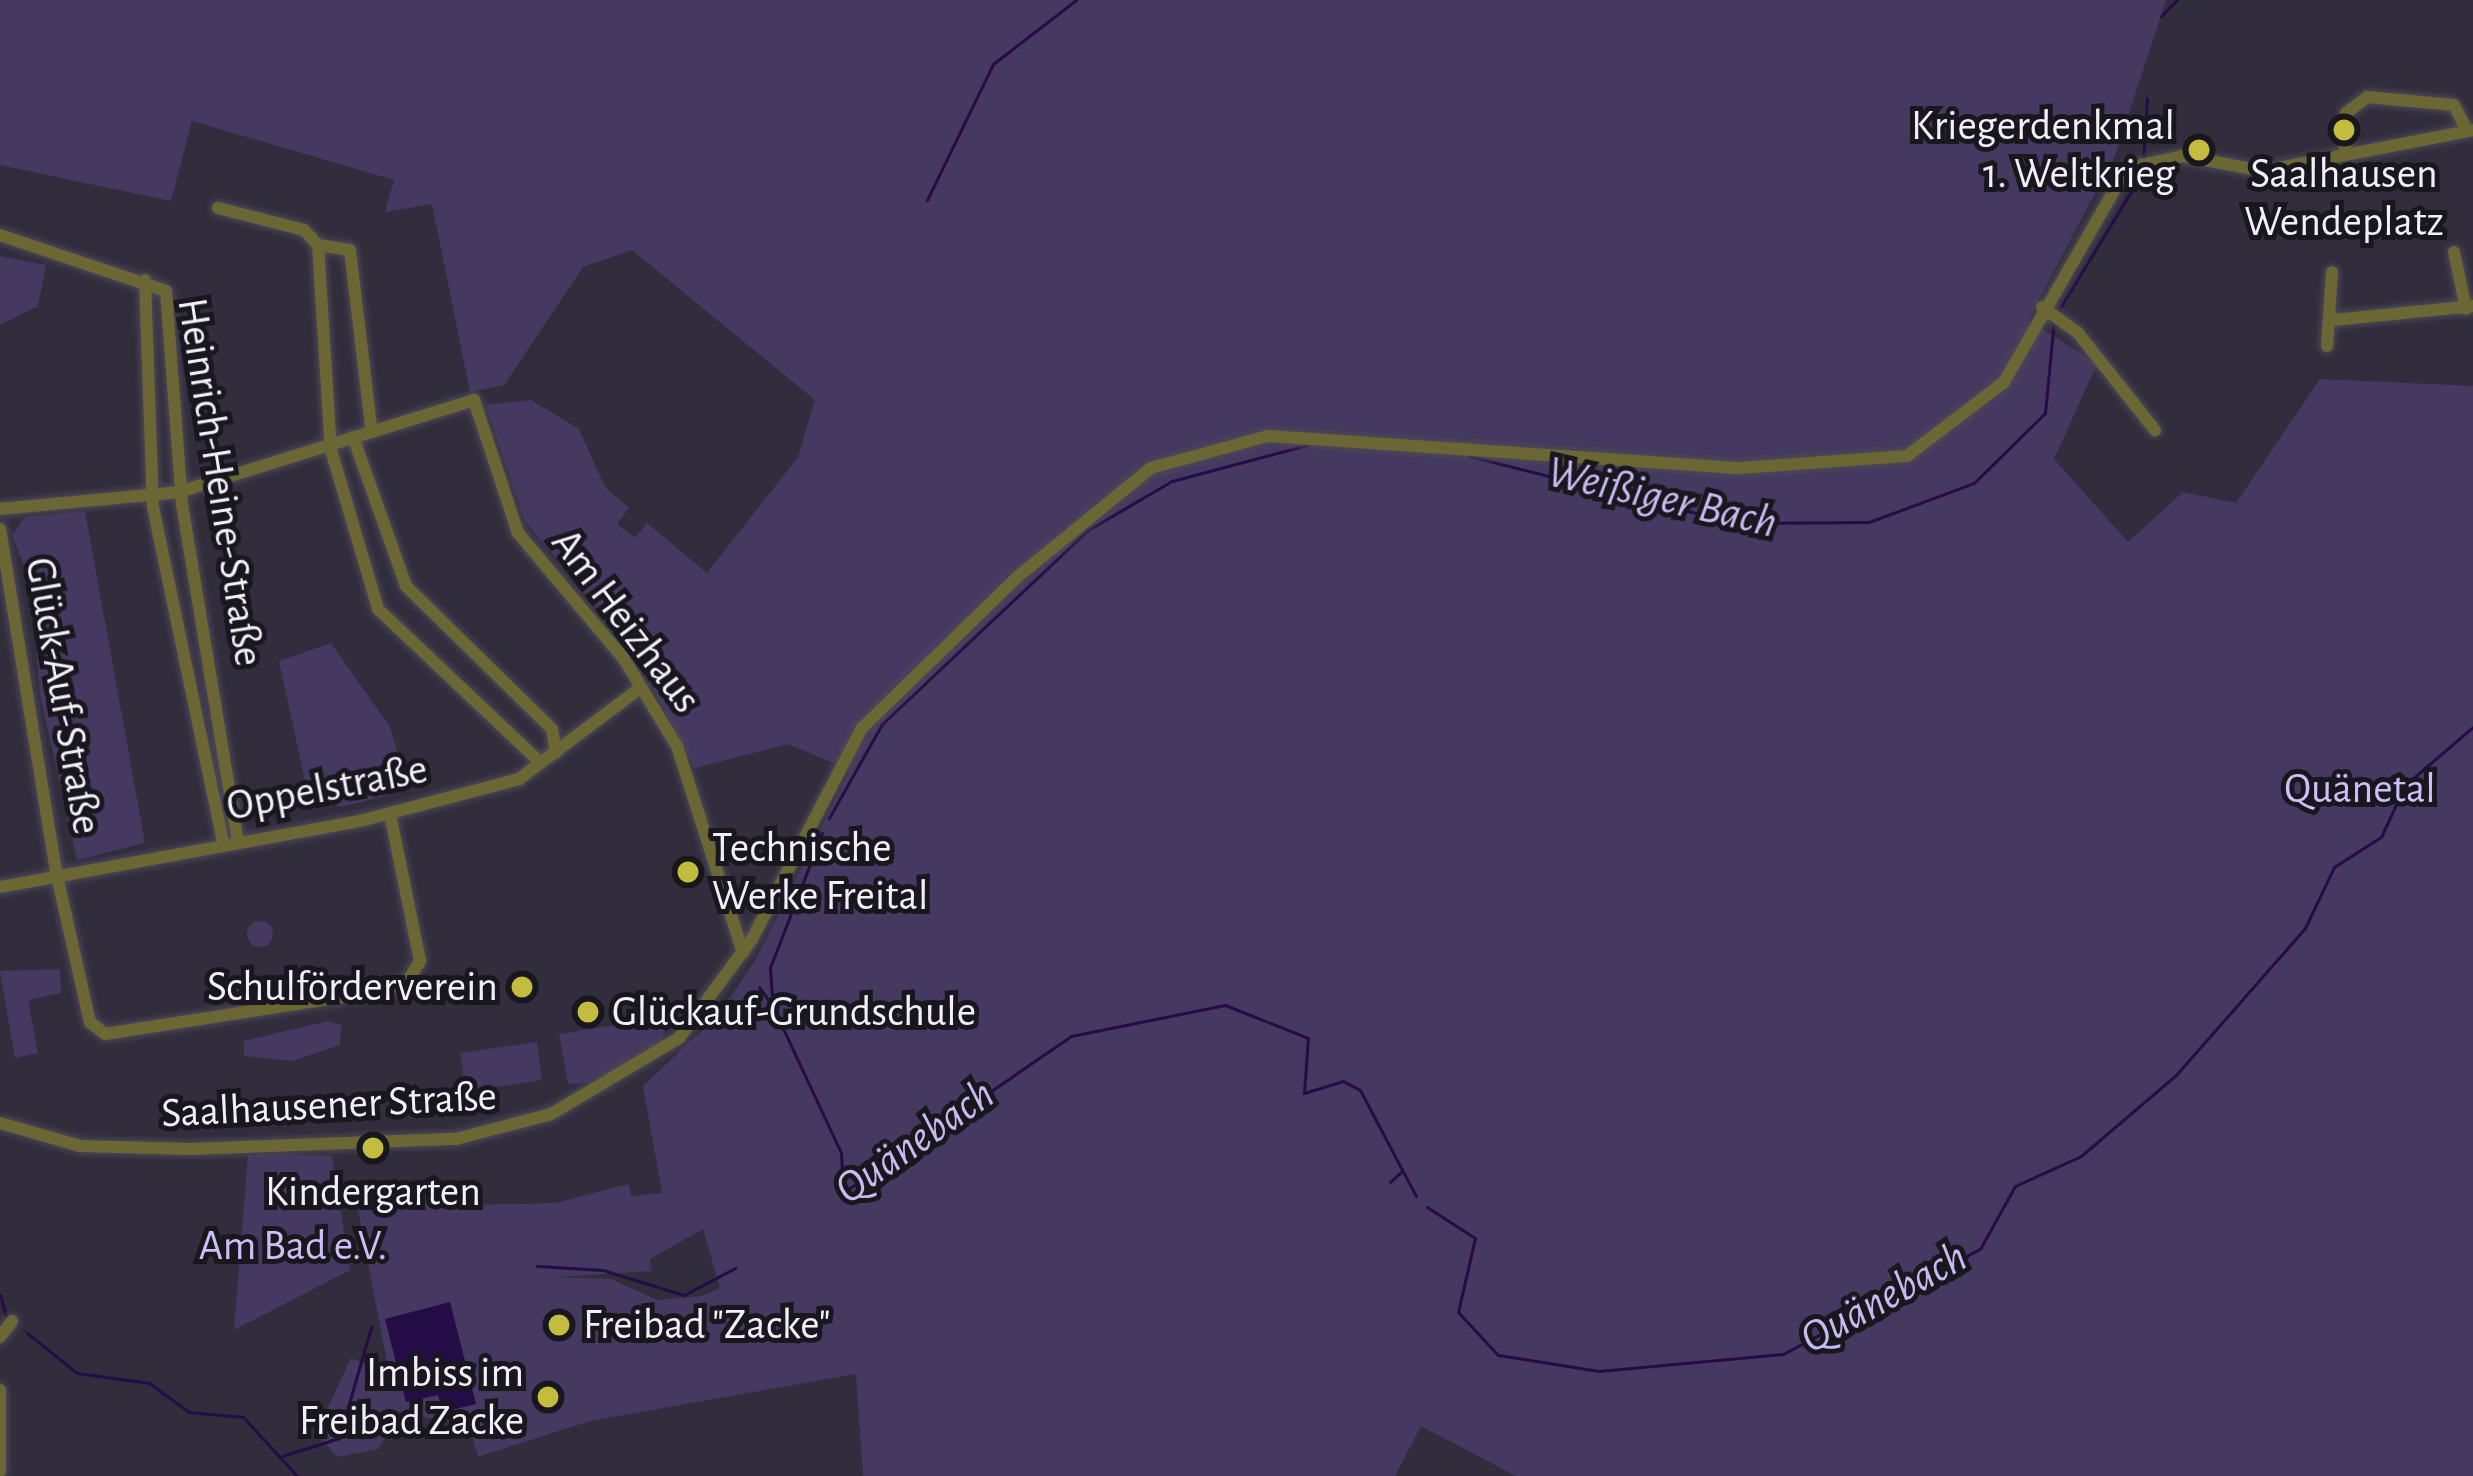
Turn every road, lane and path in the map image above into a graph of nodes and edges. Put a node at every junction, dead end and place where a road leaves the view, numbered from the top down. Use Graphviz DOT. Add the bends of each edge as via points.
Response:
graph roads {
  1 [pos="2470,130"];
  2 [pos="2345,153"];
  3 [pos="218,208"];
  4 [pos="0,235"];
  5 [pos="324,244"];
  6 [pos="2454,252"];
  7 [pos="2332,272"];
  8 [pos="146,280"];
  9 [pos="2470,308"];
  10 [pos="2052,313"];
  11 [pos="2333,320"];
  12 [pos="2327,346"];
  13 [pos="370,427"];
  14 [pos="2155,430"];
  15 [pos="353,437"];
  16 [pos="330,443"];
  17 [pos="183,490"];
  18 [pos="154,496"];
  19 [pos="0,509"];
  20 [pos="0,529"];
  21 [pos="639,689"];
  22 [pos="556,753"];
  23 [pos="541,763"];
  24 [pos="390,814"];
  25 [pos="231,842"];
  26 [pos="57,876"];
  27 [pos="0,887"];
  28 [pos="743,953"];
  29 [pos="0,1123"];
  30 [pos="12,1322"];
  31 [pos="0,1337"];
  32 [pos="0,1390"];
  33 [pos="0,1472"];
  1 -- 2 [label="street"];
  1 -- 2 [label="street" via="2454,105 2367,97 2346,112"];
  2 -- 10 [label="street, Saalhausener Straße" via="2263,171 2150,159 2132,167 2066,266"];
  3 -- 5 [label="street" via="304,230"];
  4 -- 8 [label="street, Heinrich-Heine-Straße"];
  5 -- 13 [label="street" via="350,250"];
  5 -- 16 [label="street"];
  6 -- 9 [label="street"];
  7 -- 11 [label="street"];
  8 -- 17 [label="street, Heinrich-Heine-Straße" via="166,291"];
  8 -- 18 [label="street, Heinrich-Heine-Straße"];
  9 -- 11 [label="street"];
  10 -- 14 [label="street"];
  10 -- 28 [label="street, Saalhausener Straße" via="1981,408 1907,456 1853,467 1268,436 1151,468 1016,578 862,728"];
  11 -- 12 [label="street"];
  13 -- 15 [label="street"];
  13 -- 21 [label="street, Am Heizhaus" via="474,400 518,532"];
  15 -- 16 [label="street"];
  15 -- 22 [label="street" via="406,586 552,729"];
  16 -- 17 [label="street"];
  16 -- 23 [label="street" via="378,609"];
  17 -- 18 [label="street"];
  17 -- 25 [label="street, Heinrich-Heine-Straße"];
  18 -- 19 [label="street"];
  18 -- 25 [label="street, Heinrich-Heine-Straße"];
  20 -- 26 [label="street, Glück-Auf-Straße"];
  21 -- 22 [label="street, Oppelstraße"];
  21 -- 28 [label="street, Am Heizhaus" via="677,746"];
  22 -- 23 [label="street, Oppelstraße"];
  23 -- 24 [label="street, Oppelstraße"];
  24 -- 25 [label="street, Oppelstraße"];
  24 -- 26 [label="street, Glück-Auf-Straße" via="420,961 407,982 381,991 105,1034 90,1022"];
  25 -- 26 [label="street, Oppelstraße"];
  26 -- 27 [label="street, Oppelstraße"];
  28 -- 29 [label="street, Saalhausener Straße" via="651,1061 504,1131 138,1149"];
  30 -- 31 [label="street"];
  32 -- 33 [label="street"];
}
